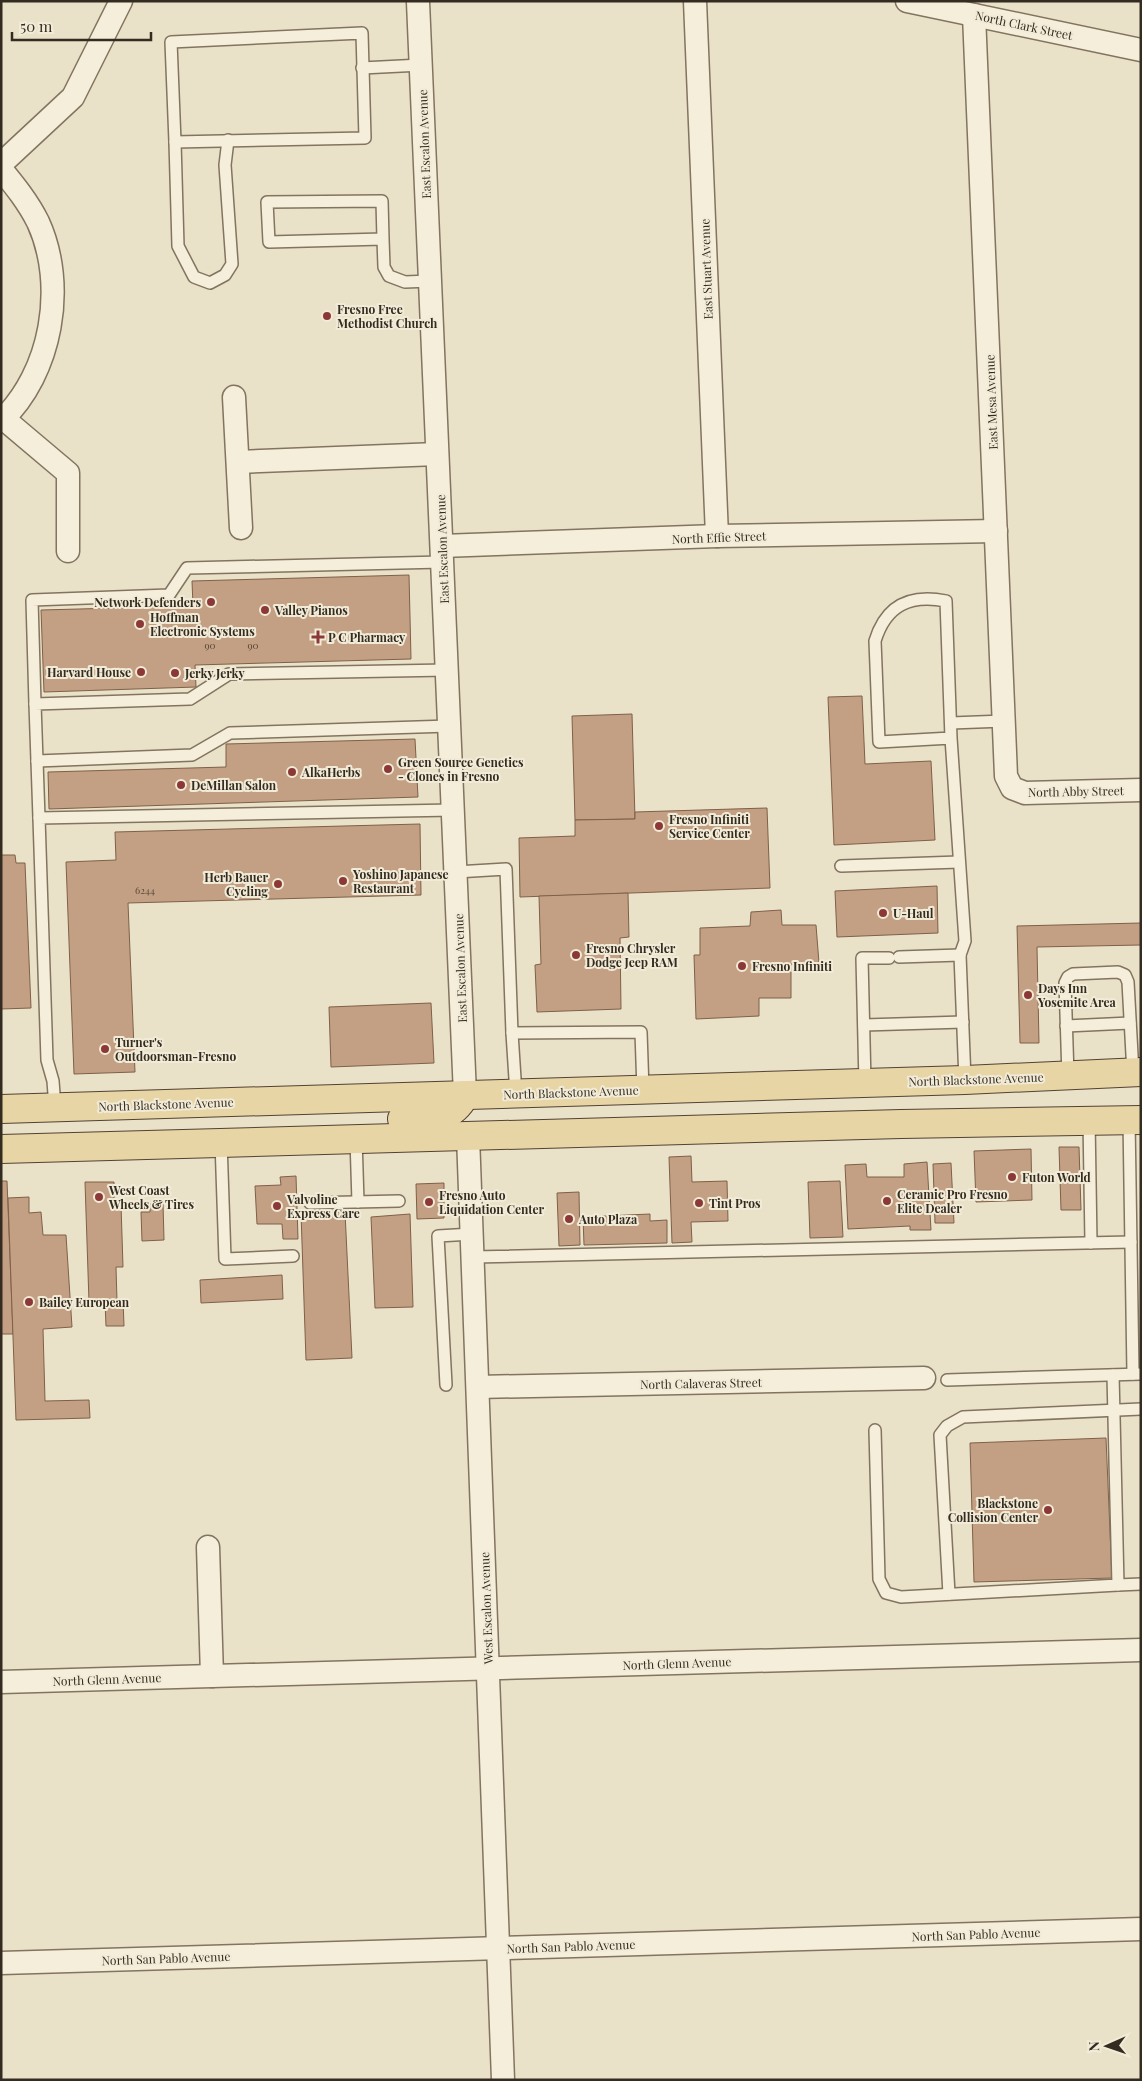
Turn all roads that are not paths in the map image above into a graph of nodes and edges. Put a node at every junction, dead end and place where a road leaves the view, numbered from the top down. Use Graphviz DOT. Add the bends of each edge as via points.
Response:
graph roads {
  1 [pos="121,1"];
  2 [pos="430,1"];
  3 [pos="695,1"];
  4 [pos="907,1"];
  5 [pos="418,2"];
  6 [pos="974,15"];
  7 [pos="1141,50"];
  8 [pos="421,65"];
  9 [pos="362,68"];
  10 [pos="228,140"];
  11 [pos="175,142"];
  12 [pos="1,164"];
  13 [pos="1,169"];
  14 [pos="382,238"];
  15 [pos="430,281"];
  16 [pos="234,397"];
  17 [pos="2,420"];
  18 [pos="437,454"];
  19 [pos="238,462"];
  20 [pos="241,528"];
  21 [pos="996,531"];
  22 [pos="717,536"];
  23 [pos="68,551"];
  24 [pos="442,554"];
  25 [pos="447,670"];
  26 [pos="35,704"];
  27 [pos="1004,721"];
  28 [pos="950,722"];
  29 [pos="449,726"];
  30 [pos="951,738"];
  31 [pos="37,761"];
  32 [pos="1012,788"];
  33 [pos="1141,790"];
  34 [pos="453,810"];
  35 [pos="39,818"];
  36 [pos="959,862"];
  37 [pos="841,866"];
  38 [pos="456,872"];
  39 [pos="960,955"];
  40 [pos="963,1022"];
  41 [pos="1130,1022"];
  42 [pos="864,1025"];
  43 [pos="1066,1026"];
  44 [pos="512,1033"];
  45 [pos="1137,1072"];
  46 [pos="1068,1076"];
  47 [pos="966,1080"];
  48 [pos="865,1084"];
  49 [pos="643,1090"];
  50 [pos="516,1094"];
  51 [pos="465,1096"];
  52 [pos="55,1107"];
  53 [pos="1,1109"];
  54 [pos="1089,1120"];
  55 [pos="1135,1120"];
  56 [pos="468,1136"];
  57 [pos="356,1139"];
  58 [pos="221,1142"];
  59 [pos="1,1149"];
  60 [pos="1135,1170"];
  61 [pos="399,1201"];
  62 [pos="358,1202"];
  63 [pos="310,1204"];
  64 [pos="472,1234"];
  65 [pos="1131,1242"];
  66 [pos="1091,1243"];
  67 [pos="293,1256"];
  68 [pos="473,1257"];
  69 [pos="1136,1279"];
  70 [pos="1137,1332"];
  71 [pos="1137,1374"];
  72 [pos="1113,1375"];
  73 [pos="924,1378"];
  74 [pos="947,1380"];
  75 [pos="446,1385"];
  76 [pos="478,1387"];
  77 [pos="1141,1409"];
  78 [pos="1114,1410"];
  79 [pos="875,1430"];
  80 [pos="208,1547"];
  81 [pos="1141,1584"];
  82 [pos="1118,1585"];
  83 [pos="949,1594"];
  84 [pos="1141,1650"];
  85 [pos="488,1668"];
  86 [pos="212,1676"];
  87 [pos="1,1682"];
  88 [pos="1141,1929"];
  89 [pos="498,1948"];
  90 [pos="1,1963"];
  91 [pos="503,2080"];
  1 -- 12 [label="street" via="74,97"];
  2 -- 5 [label="street"];
  3 -- 22 [label="street, East Stuart Avenue"];
  4 -- 6 [label="street, North Clark Street"];
  5 -- 8 [label="street, East Escalon Avenue"];
  6 -- 7 [label="street, North Clark Street"];
  6 -- 21 [label="street, East Mesa Avenue"];
  8 -- 9 [label="lane"];
  8 -- 15 [label="street, East Escalon Avenue"];
  9 -- 10 [label="lane" via="365,138"];
  9 -- 11 [label="lane" via="362,33 171,42"];
  10 -- 11 [label="lane"];
  10 -- 11 [label="lane" via="225,166 232,264 225,276 210,283 194,276 178,246"];
  13 -- 17 [label="street" via="22,193 38,224 49,257 53,292 50,326 40,360 25,392"];
  14 -- 14 [label="lane" via="382,200 267,202 269,242"];
  14 -- 15 [label="lane" via="384,267 389,276 405,282"];
  15 -- 18 [label="street, East Escalon Avenue"];
  16 -- 19 [label="street"];
  17 -- 23 [label="street" via="68,472"];
  18 -- 19 [label="street"];
  18 -- 24 [label="street, East Escalon Avenue"];
  19 -- 20 [label="street"];
  21 -- 22 [label="street, North Effie Street"];
  21 -- 27 [label="street, East Mesa Avenue"];
  22 -- 24 [label="street, North Effie Street"];
  24 -- 25 [label="street, East Escalon Avenue"];
  24 -- 26 [label="lane" via="187,568 169,595 32,600"];
  25 -- 26 [label="lane" via="229,674 190,699"];
  25 -- 29 [label="street, East Escalon Avenue"];
  26 -- 31 [label="lane"];
  27 -- 28 [label="lane"];
  27 -- 32 [label="street, East Mesa Avenue" via="1006,776"];
  28 -- 30 [label="lane"];
  28 -- 30 [label="lane" via="946,601 931,598 908,601 893,608 879,628 875,641 879,742"];
  29 -- 31 [label="lane" via="230,733 192,756"];
  29 -- 34 [label="street, East Escalon Avenue"];
  30 -- 36 [label="lane"];
  31 -- 35 [label="lane"];
  32 -- 33 [label="street, North Abby Street" via="1025,793"];
  34 -- 35 [label="lane"];
  34 -- 38 [label="street, East Escalon Avenue"];
  35 -- 52 [label="lane" via="47,1060"];
  36 -- 37 [label="lane"];
  36 -- 39 [label="lane" via="965,941"];
  38 -- 44 [label="lane" via="506,869"];
  38 -- 51 [label="street, East Escalon Avenue"];
  39 -- 40 [label="lane"];
  39 -- 42 [label="lane" via="862,958"];
  40 -- 42 [label="lane"];
  40 -- 47 [label="lane"];
  41 -- 43 [label="lane"];
  41 -- 43 [label="lane" via="1125,975 1118,972 1073,974 1065,983"];
  41 -- 45 [label="lane"];
  42 -- 48 [label="lane"];
  43 -- 46 [label="lane"];
  44 -- 49 [label="lane" via="641,1032"];
  44 -- 50 [label="lane"];
  45 -- 46 [label="main road, North Blackstone Avenue"];
  46 -- 47 [label="main road, North Blackstone Avenue"];
  47 -- 48 [label="main road, North Blackstone Avenue"];
  48 -- 49 [label="main road, North Blackstone Avenue"];
  49 -- 50 [label="main road, North Blackstone Avenue"];
  49 -- 56 [label="main road" via="590,1110 495,1113 474,1124"];
  50 -- 51 [label="main road, North Blackstone Avenue"];
  51 -- 52 [label="main road, North Blackstone Avenue"];
  51 -- 57 [label="main road" via="460,1106 447,1115 373,1121"];
  52 -- 53 [label="main road, North Blackstone Avenue"];
  54 -- 55 [label="main road"];
  54 -- 56 [label="main road"];
  54 -- 66 [label="lane"];
  55 -- 60 [label="lane"];
  56 -- 57 [label="main road"];
  56 -- 64 [label="street, West Escalon Avenue"];
  57 -- 58 [label="main road"];
  57 -- 62 [label="lane"];
  58 -- 59 [label="main road"];
  58 -- 67 [label="lane" via="225,1259"];
  60 -- 65 [label="lane"];
  61 -- 62 [label="lane"];
  62 -- 63 [label="lane"];
  64 -- 68 [label="street, West Escalon Avenue"];
  64 -- 75 [label="lane" via="438,1236"];
  65 -- 66 [label="lane"];
  65 -- 69 [label="lane"];
  66 -- 68 [label="lane"];
  68 -- 76 [label="street, West Escalon Avenue"];
  69 -- 70 [label="lane"];
  70 -- 71 [label="lane"];
  71 -- 72 [label="lane"];
  72 -- 74 [label="lane"];
  72 -- 78 [label="lane"];
  73 -- 76 [label="street, North Calaveras Street"];
  76 -- 85 [label="street, West Escalon Avenue"];
  77 -- 78 [label="lane"];
  78 -- 82 [label="lane"];
  78 -- 83 [label="lane" via="963,1417 947,1426 940,1435"];
  79 -- 83 [label="lane" via="879,1579 886,1594 901,1597"];
  80 -- 86 [label="street"];
  81 -- 82 [label="lane"];
  82 -- 83 [label="lane"];
  84 -- 85 [label="street, North Glenn Avenue"];
  85 -- 86 [label="street, North Glenn Avenue"];
  85 -- 89 [label="street, West Escalon Avenue"];
  86 -- 87 [label="street, North Glenn Avenue"];
  88 -- 89 [label="street, North San Pablo Avenue"];
  89 -- 90 [label="street, North San Pablo Avenue"];
  89 -- 91 [label="street, West Escalon Avenue"];
}
